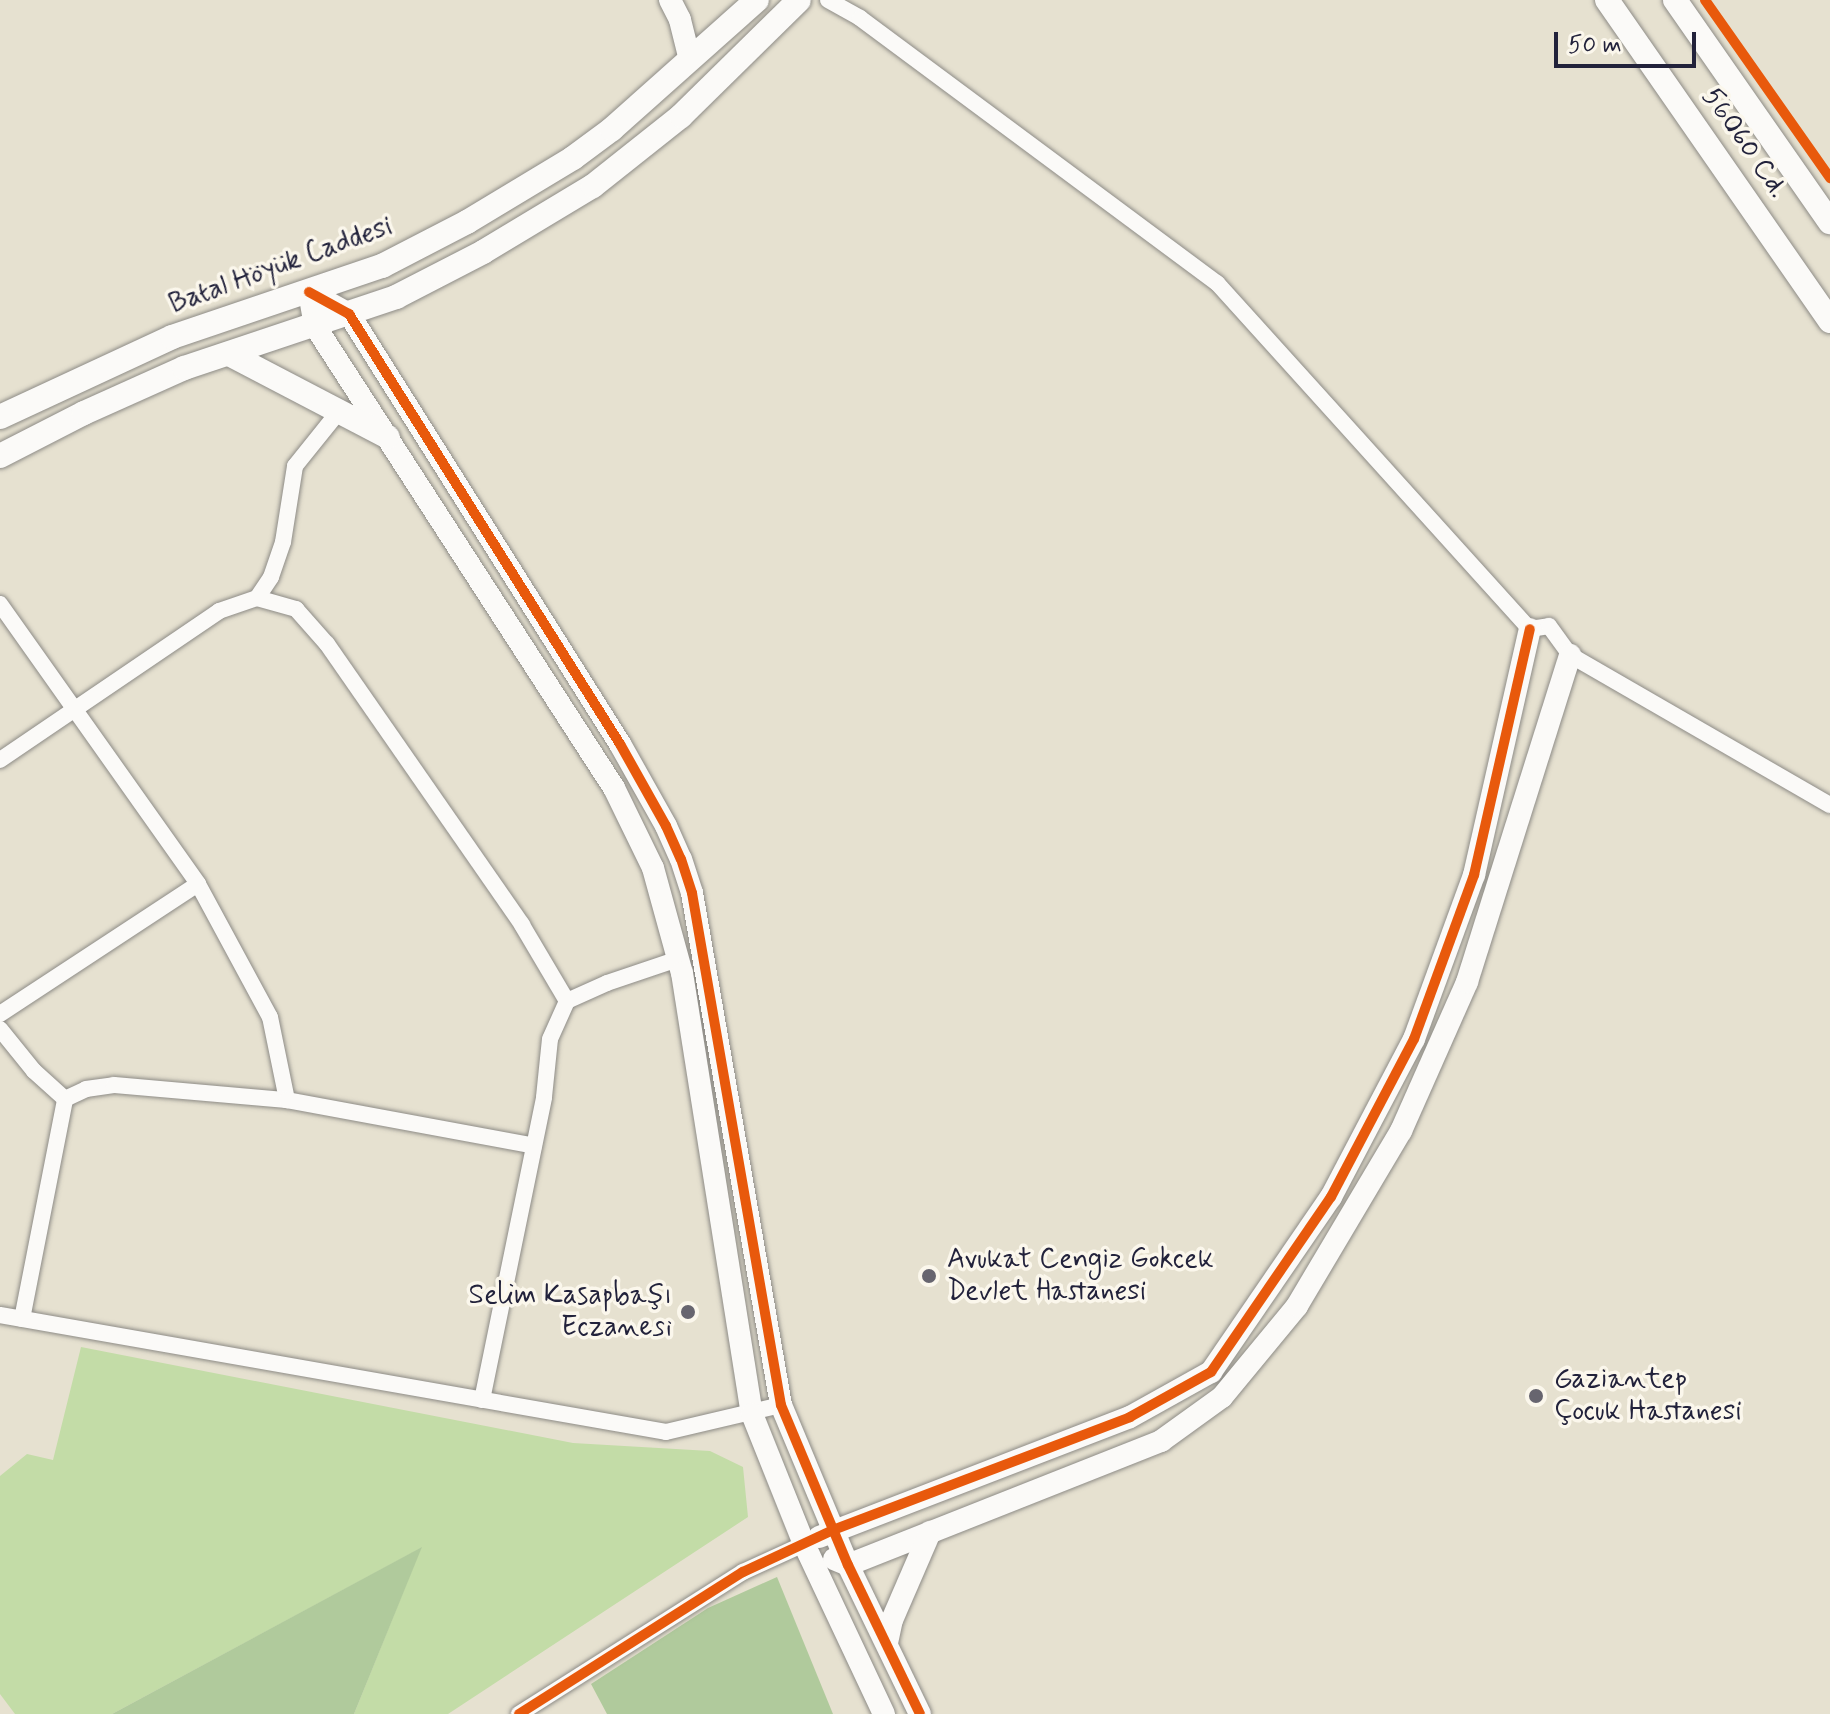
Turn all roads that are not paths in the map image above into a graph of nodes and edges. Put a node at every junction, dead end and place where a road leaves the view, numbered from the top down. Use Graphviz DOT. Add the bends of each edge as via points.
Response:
graph roads {
  1 [pos="670,0"];
  2 [pos="757,0"];
  3 [pos="799,0"];
  4 [pos="828,0"];
  5 [pos="1607,0"];
  6 [pos="1675,0"];
  7 [pos="690,60"];
  8 [pos="1830,222"];
  9 [pos="309,292"];
  10 [pos="349,314"];
  11 [pos="1830,321"];
  12 [pos="315,326"];
  13 [pos="229,354"];
  14 [pos="340,410"];
  15 [pos="0,417"];
  16 [pos="388,437"];
  17 [pos="0,456"];
  18 [pos="257,598"];
  19 [pos="0,604"];
  20 [pos="1530,629"];
  21 [pos="1570,655"];
  22 [pos="75,711"];
  23 [pos="0,760"];
  24 [pos="1830,805"];
  25 [pos="198,884"];
  26 [pos="678,959"];
  27 [pos="567,1001"];
  28 [pos="0,1014"];
  29 [pos="0,1029"];
  30 [pos="65,1099"];
  31 [pos="287,1100"];
  32 [pos="534,1146"];
  33 [pos="0,1315"];
  34 [pos="22,1319"];
  35 [pos="482,1400"];
  36 [pos="781,1405"];
  37 [pos="752,1414"];
  38 [pos="833,1530"];
  39 [pos="930,1532"];
  40 [pos="804,1544"];
  41 [pos="848,1565"];
  42 [pos="887,1643"];
  43 [pos="519,1714"];
  44 [pos="884,1714"];
  45 [pos="920,1714"];
  1 -- 7 [label="street"];
  2 -- 7 [label="main road, Batal Höyük Caddesi"];
  3 -- 10 [label="main road" via="681,116 593,186 483,252 396,297"];
  4 -- 20 [label="street" via="860,18 1217,283"];
  5 -- 11 [label="main road, 56060 Cd."];
  6 -- 8 [label="main road, 56060 Cd."];
  7 -- 9 [label="main road, Batal Höyük Caddesi" via="612,129 547,174 382,266"];
  9 -- 10 [label="street"];
  9 -- 12 [label="street"];
  9 -- 15 [label="main road, Batal Höyük Caddesi" via="172,337"];
  10 -- 12 [label="main road"];
  10 -- 36 [label="street" via="620,744 681,859 692,893"];
  12 -- 13 [label="main road"];
  12 -- 16 [label="street"];
  13 -- 14 [label="main road"];
  13 -- 17 [label="main road" via="184,368"];
  14 -- 16 [label="main road"];
  14 -- 18 [label="street" via="295,466 283,542"];
  16 -- 26 [label="street" via="614,788 653,868"];
  18 -- 22 [label="street" via="219,611"];
  18 -- 27 [label="street" via="296,609 327,644 522,925"];
  19 -- 22 [label="street"];
  20 -- 21 [label="street" via="1549,626"];
  20 -- 38 [label="street" via="1474,875 1414,1039 1331,1197 1211,1372 1130,1417"];
  21 -- 24 [label="street"];
  21 -- 39 [label="street" via="1467,982 1401,1131 1297,1306 1222,1397 1161,1441"];
  22 -- 23 [label="street"];
  22 -- 25 [label="street"];
  25 -- 28 [label="street"];
  25 -- 31 [label="street" via="270,1017"];
  26 -- 27 [label="street"];
  26 -- 37 [label="street"];
  27 -- 32 [label="street" via="550,1039"];
  29 -- 30 [label="street"];
  30 -- 31 [label="street" via="114,1085"];
  30 -- 34 [label="street"];
  31 -- 32 [label="street"];
  32 -- 35 [label="street"];
  33 -- 34 [label="street"];
  34 -- 35 [label="street"];
  35 -- 37 [label="street" via="666,1432"];
  36 -- 37 [label="street"];
  36 -- 38 [label="street"];
  37 -- 40 [label="street"];
  38 -- 40 [label="street"];
  38 -- 41 [label="street"];
  39 -- 41 [label="street"];
  39 -- 42 [label="street"];
  40 -- 41 [label="street"];
  40 -- 43 [label="street" via="743,1572"];
  40 -- 44 [label="street"];
  41 -- 42 [label="street"];
  42 -- 45 [label="street"];
}
